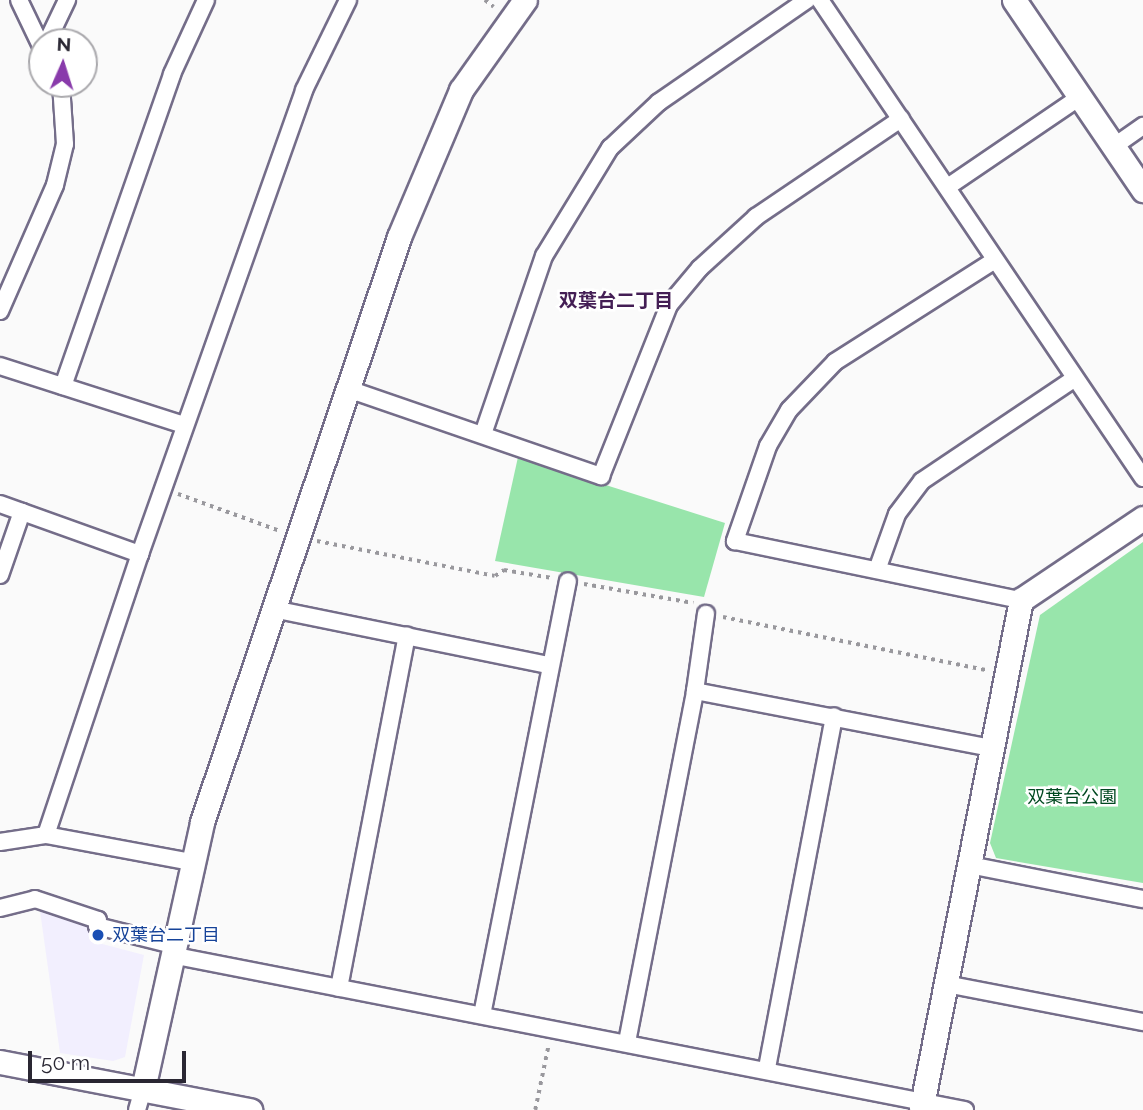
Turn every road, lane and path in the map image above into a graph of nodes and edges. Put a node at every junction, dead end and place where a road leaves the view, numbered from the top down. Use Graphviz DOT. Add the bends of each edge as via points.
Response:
graph roads {
  1 [pos="19,0"];
  2 [pos="67,0"];
  3 [pos="206,0"];
  4 [pos="348,0"];
  5 [pos="525,0"];
  6 [pos="807,0"];
  7 [pos="820,0"];
  8 [pos="1014,0"];
  9 [pos="32,28"];
  10 [pos="54,28"];
  11 [pos="1080,97"];
  12 [pos="62,98"];
  13 [pos="901,119"];
  14 [pos="1143,126"];
  15 [pos="1113,147"];
  16 [pos="949,186"];
  17 [pos="1143,190"];
  18 [pos="995,260"];
  19 [pos="0,311"];
  20 [pos="0,366"];
  21 [pos="1075,378"];
  22 [pos="63,386"];
  23 [pos="348,389"];
  24 [pos="184,425"];
  25 [pos="483,434"];
  26 [pos="1143,478"];
  27 [pos="0,504"];
  28 [pos="23,512"];
  29 [pos="1143,518"];
  30 [pos="140,554"];
  31 [pos="877,570"];
  32 [pos="0,575"];
  33 [pos="568,581"];
  34 [pos="1021,600"];
  35 [pos="272,609"];
  36 [pos="706,614"];
  37 [pos="407,635"];
  38 [pos="550,665"];
  39 [pos="695,691"];
  40 [pos="834,716"];
  41 [pos="991,748"];
  42 [pos="46,835"];
  43 [pos="0,842"];
  44 [pos="191,862"];
  45 [pos="968,865"];
  46 [pos="1143,899"];
  47 [pos="0,908"];
  48 [pos="172,950"];
  49 [pos="946,984"];
  50 [pos="339,988"];
  51 [pos="482,1014"];
  52 [pos="1143,1022"];
  53 [pos="551,1031"];
  54 [pos="627,1042"];
  55 [pos="0,1062"];
  56 [pos="767,1068"];
  57 [pos="140,1100"];
  58 [pos="921,1106"];
  59 [pos="250,1110"];
  60 [pos="535,1110"];
  61 [pos="965,1110"];
  1 -- 9 [label="street"];
  2 -- 10 [label="street"];
  3 -- 22 [label="street" via="172,74"];
  4 -- 24 [label="street" via="304,90"];
  5 -- 23 [label="street" via="474,70 440,132"];
  6 -- 25 [label="street" via="659,102 610,148 544,256"];
  7 -- 13 [label="street"];
  8 -- 11 [label="street"];
  11 -- 15 [label="street"];
  11 -- 16 [label="street"];
  12 -- 19 [label="street" via="65,144 55,185"];
  13 -- 16 [label="street"];
  13 -- 25 [label="street" via="756,218 699,268 670,305 601,476"];
  14 -- 15 [label="street"];
  15 -- 17 [label="street"];
  16 -- 18 [label="street"];
  18 -- 21 [label="street"];
  18 -- 31 [label="street" via="835,362 789,410 753,482 736,541"];
  20 -- 22 [label="street"];
  21 -- 26 [label="street"];
  21 -- 31 [label="street" via="922,481 897,514"];
  22 -- 24 [label="street"];
  23 -- 25 [label="street"];
  23 -- 35 [label="street"];
  24 -- 30 [label="street"];
  27 -- 28 [label="street"];
  28 -- 30 [label="street"];
  28 -- 32 [label="street"];
  29 -- 34 [label="street"];
  30 -- 42 [label="street"];
  31 -- 34 [label="street"];
  33 -- 38 [label="street"];
  34 -- 41 [label="street"];
  35 -- 37 [label="street"];
  35 -- 44 [label="street"];
  36 -- 39 [label="street"];
  37 -- 38 [label="street"];
  37 -- 50 [label="street"];
  38 -- 51 [label="street"];
  39 -- 40 [label="street"];
  39 -- 54 [label="street"];
  40 -- 41 [label="street"];
  40 -- 56 [label="street"];
  41 -- 45 [label="street"];
  42 -- 43 [label="street"];
  42 -- 44 [label="street"];
  44 -- 48 [label="street"];
  45 -- 46 [label="street"];
  45 -- 49 [label="street"];
  47 -- 48 [label="street" via="35,899 98,920 97,926"];
  48 -- 50 [label="street"];
  48 -- 57 [label="street"];
  49 -- 52 [label="street"];
  49 -- 58 [label="street"];
  50 -- 51 [label="street"];
  51 -- 53 [label="street"];
  53 -- 54 [label="street"];
  53 -- 60 [label="path"];
  54 -- 56 [label="street"];
  55 -- 57 [label="street"];
  56 -- 58 [label="street"];
  57 -- 59 [label="street"];
  58 -- 61 [label="street"];
}
